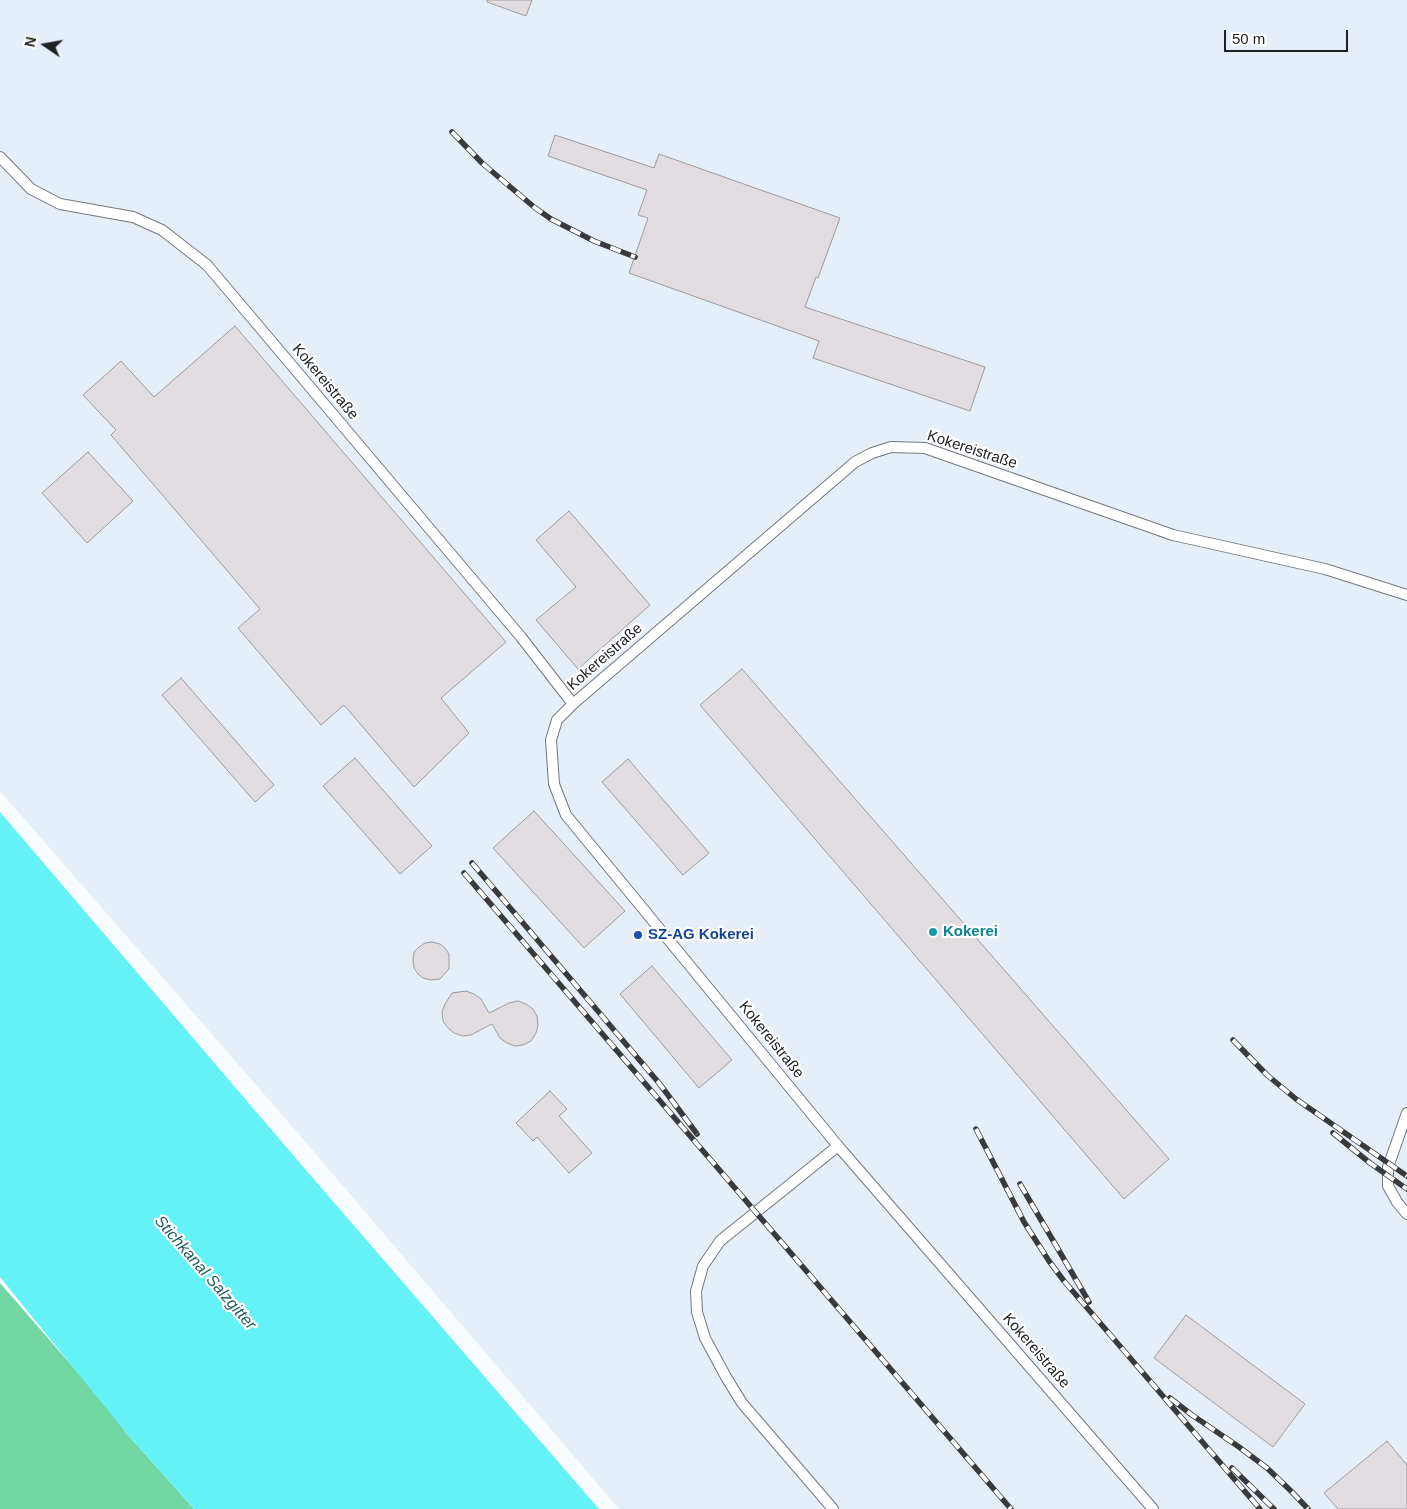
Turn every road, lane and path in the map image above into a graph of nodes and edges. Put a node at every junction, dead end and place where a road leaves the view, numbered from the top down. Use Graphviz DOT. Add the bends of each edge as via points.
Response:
graph roads {
  1 [pos="0,157"];
  2 [pos="1407,595"];
  3 [pos="573,704"];
  4 [pos="1407,1113"];
  5 [pos="838,1146"];
  6 [pos="1407,1214"];
  7 [pos="834,1509"];
  8 [pos="1153,1509"];
  1 -- 3 [label="lane, Kokereistraße" via="31,189 60,204 134,217 162,230 207,265 521,637"];
  2 -- 3 [label="lane, Kokereistraße" via="1325,569 1173,535 925,448 891,447 855,462"];
  3 -- 5 [label="lane, Kokereistraße" via="557,720 551,740 554,784 566,815"];
  4 -- 6 [label="lane" via="1388,1167 1388,1186"];
  5 -- 7 [label="lane" via="720,1241 703,1266 696,1291 697,1312 705,1338 742,1403"];
  5 -- 8 [label="lane, Kokereistraße"];
}
